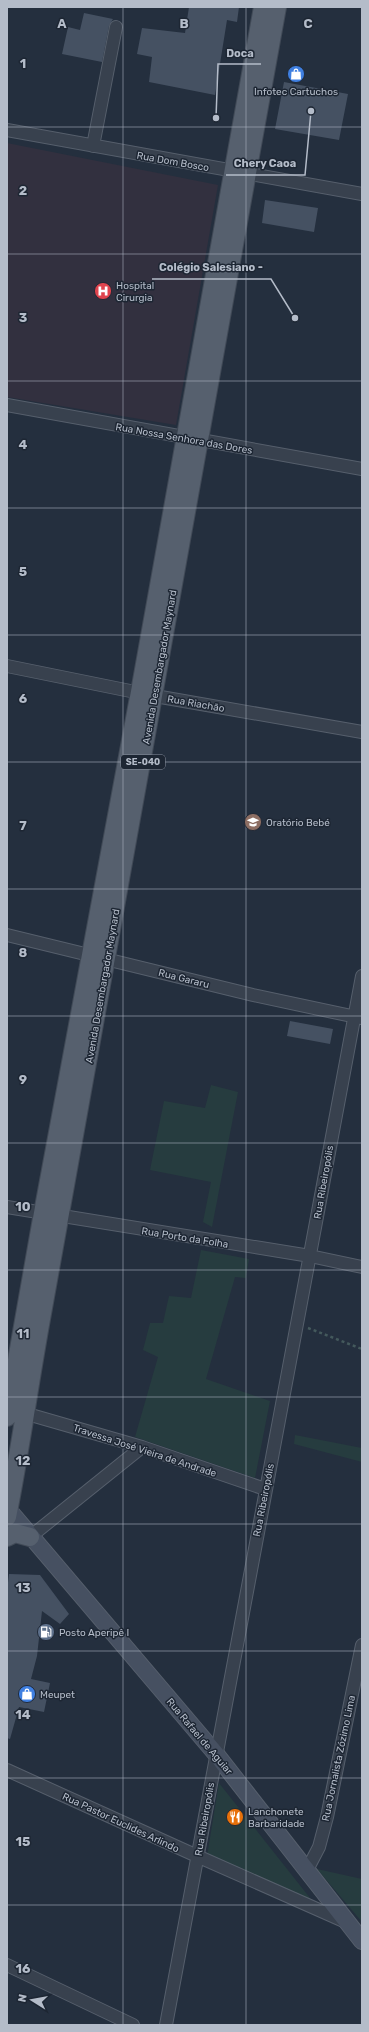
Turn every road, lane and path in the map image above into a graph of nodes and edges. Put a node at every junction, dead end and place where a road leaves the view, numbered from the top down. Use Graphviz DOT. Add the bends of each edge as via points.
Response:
graph roads {
  1 [pos="263,7"];
  2 [pos="277,7"];
  3 [pos="116,27"];
  4 [pos="7,130"];
  5 [pos="92,146"];
  6 [pos="240,173"];
  7 [pos="362,194"];
  8 [pos="7,405"];
  9 [pos="192,439"];
  10 [pos="362,469"];
  11 [pos="7,666"];
  12 [pos="148,694"];
  13 [pos="362,732"];
  14 [pos="7,935"];
  15 [pos="99,957"];
  16 [pos="362,976"];
  17 [pos="358,1017"];
  18 [pos="7,1207"];
  19 [pos="42,1213"];
  20 [pos="61,1217"];
  21 [pos="310,1256"];
  22 [pos="362,1267"];
  23 [pos="296,1324"];
  24 [pos="362,1349"];
  25 [pos="15,1415"];
  26 [pos="142,1447"];
  27 [pos="265,1489"];
  28 [pos="7,1512"];
  29 [pos="7,1537"];
  30 [pos="30,1537"];
  31 [pos="362,1645"];
  32 [pos="216,1754"];
  33 [pos="7,1770"];
  34 [pos="197,1856"];
  35 [pos="307,1870"];
  36 [pos="346,1922"];
  37 [pos="362,1941"];
  38 [pos="7,1965"];
  39 [pos="133,2025"];
  40 [pos="166,2025"];
  1 -- 6 [label="main road, Avenida Desembargador Maynard / SE-040"];
  2 -- 6 [label="main road, Avenida Desembargador Maynard / SE-040"];
  3 -- 5 [label="street"];
  4 -- 5 [label="street, Rua Dom Bosco"];
  5 -- 6 [label="street, Rua Dom Bosco"];
  6 -- 7 [label="street, Rua Dom Bosco"];
  6 -- 9 [label="main road, Avenida Desembargador Maynard / SE-040"];
  8 -- 9 [label="street, Rua Nossa Senhora das Dores"];
  9 -- 10 [label="street, Rua Nossa Senhora das Dores"];
  9 -- 12 [label="main road, Avenida Desembargador Maynard / SE-040"];
  11 -- 12 [label="street, Rua Riachão"];
  12 -- 13 [label="street, Rua Riachão"];
  12 -- 15 [label="main road, Avenida Desembargador Maynard / SE-040"];
  14 -- 15 [label="street, Rua Gararu"];
  15 -- 17 [label="street, Rua Gararu" via="253,995"];
  15 -- 19 [label="main road, Avenida Desembargador Maynard / SE-040"];
  15 -- 20 [label="main road, Avenida Desembargador Maynard / SE-040"];
  16 -- 17 [label="street, Rua Ribeiropólis"];
  17 -- 21 [label="street, Rua Ribeiropólis"];
  18 -- 19 [label="street, Rua Porto da Folha"];
  19 -- 20 [label="street, Rua Porto da Folha"];
  19 -- 25 [label="main road, Avenida Desembargador Maynard / SE-040"];
  20 -- 21 [label="street, Rua Porto da Folha"];
  20 -- 25 [label="main road, Avenida Desembargador Maynard / SE-040"];
  21 -- 22 [label="street, Rua Porto da Folha"];
  21 -- 23 [label="street, Rua Ribeiropólis"];
  23 -- 24 [label="path"];
  23 -- 27 [label="street, Rua Ribeiropólis"];
  25 -- 26 [label="street, Travessa José Vieira de Andrade"];
  25 -- 28 [label="main road, Avenida Desembargador Maynard / SE-040"];
  26 -- 27 [label="street, Travessa José Vieira de Andrade"];
  26 -- 30 [label="street"];
  27 -- 32 [label="street, Rua Ribeiropólis"];
  28 -- 30 [label="street, Rua Rafael de Aguiar"];
  29 -- 30 [label="main road" via="15,1533"];
  30 -- 32 [label="street, Rua Rafael de Aguiar"];
  31 -- 35 [label="street, Rua Jornalista Zózimo Lima" via="327,1817 318,1847"];
  32 -- 34 [label="street, Rua Ribeiropólis"];
  32 -- 35 [label="street, Rua Rafael de Aguiar"];
  33 -- 34 [label="street, Rua Pastor Euclides Arlindo"];
  34 -- 36 [label="street, Rua Pastor Euclides Arlindo"];
  34 -- 40 [label="street, Rua Ribeiropólis"];
  35 -- 36 [label="street, Rua Rafael de Aguiar"];
  36 -- 37 [label="street, Rua Rafael de Aguiar"];
  38 -- 39 [label="street"];
}
